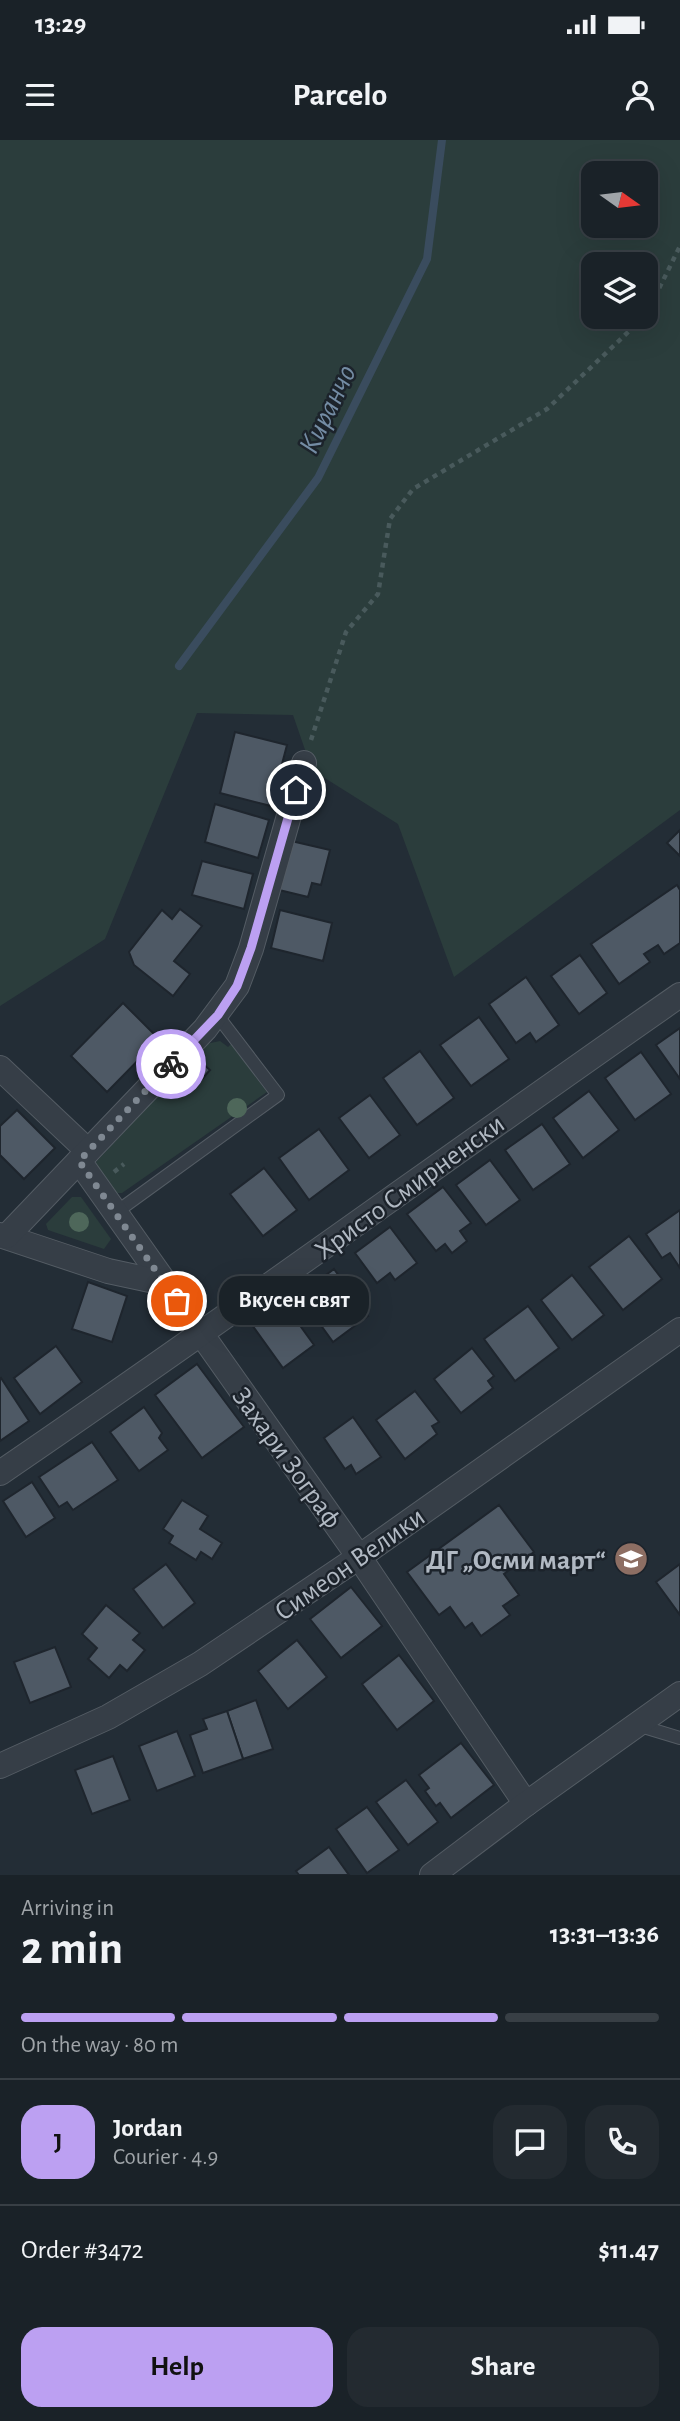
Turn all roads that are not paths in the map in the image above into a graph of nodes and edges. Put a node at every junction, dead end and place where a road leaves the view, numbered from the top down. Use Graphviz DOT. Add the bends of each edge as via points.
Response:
graph roads {
  1 [pos="304,763"];
  2 [pos="680,995"];
  3 [pos="218,1015"];
  4 [pos="0,1068"];
  5 [pos="83,1156"];
  6 [pos="115,1213"];
  7 [pos="3,1236"];
  8 [pos="164,1283"];
  9 [pos="680,1330"];
  10 [pos="201,1336"];
  11 [pos="0,1473"];
  12 [pos="359,1557"];
  13 [pos="680,1694"];
  14 [pos="637,1725"];
  15 [pos="680,1738"];
  16 [pos="0,1766"];
  17 [pos="526,1804"];
  18 [pos="432,1875"];
  1 -- 3 [label="street" via="251,948 237,986"];
  2 -- 10 [label="street, Христо Смирненски"];
  3 -- 5 [label="street"];
  3 -- 6 [label="lane" via="278,1095"];
  4 -- 5 [label="street, Захари Зограф"];
  5 -- 6 [label="street, Захари Зограф"];
  5 -- 7 [label="street"];
  6 -- 8 [label="street, Захари Зограф"];
  7 -- 8 [label="street" via="108,1271"];
  8 -- 10 [label="street, Захари Зограф"];
  9 -- 12 [label="street, Симеон Велики"];
  10 -- 11 [label="street, Христо Смирненски"];
  10 -- 12 [label="street, Захари Зограф"];
  12 -- 16 [label="street, Симеон Велики" via="200,1664 108,1717"];
  12 -- 17 [label="street, Захари Зограф"];
  13 -- 14 [label="street"];
  14 -- 15 [label="lane"];
  14 -- 17 [label="street"];
  17 -- 18 [label="street"];
}
